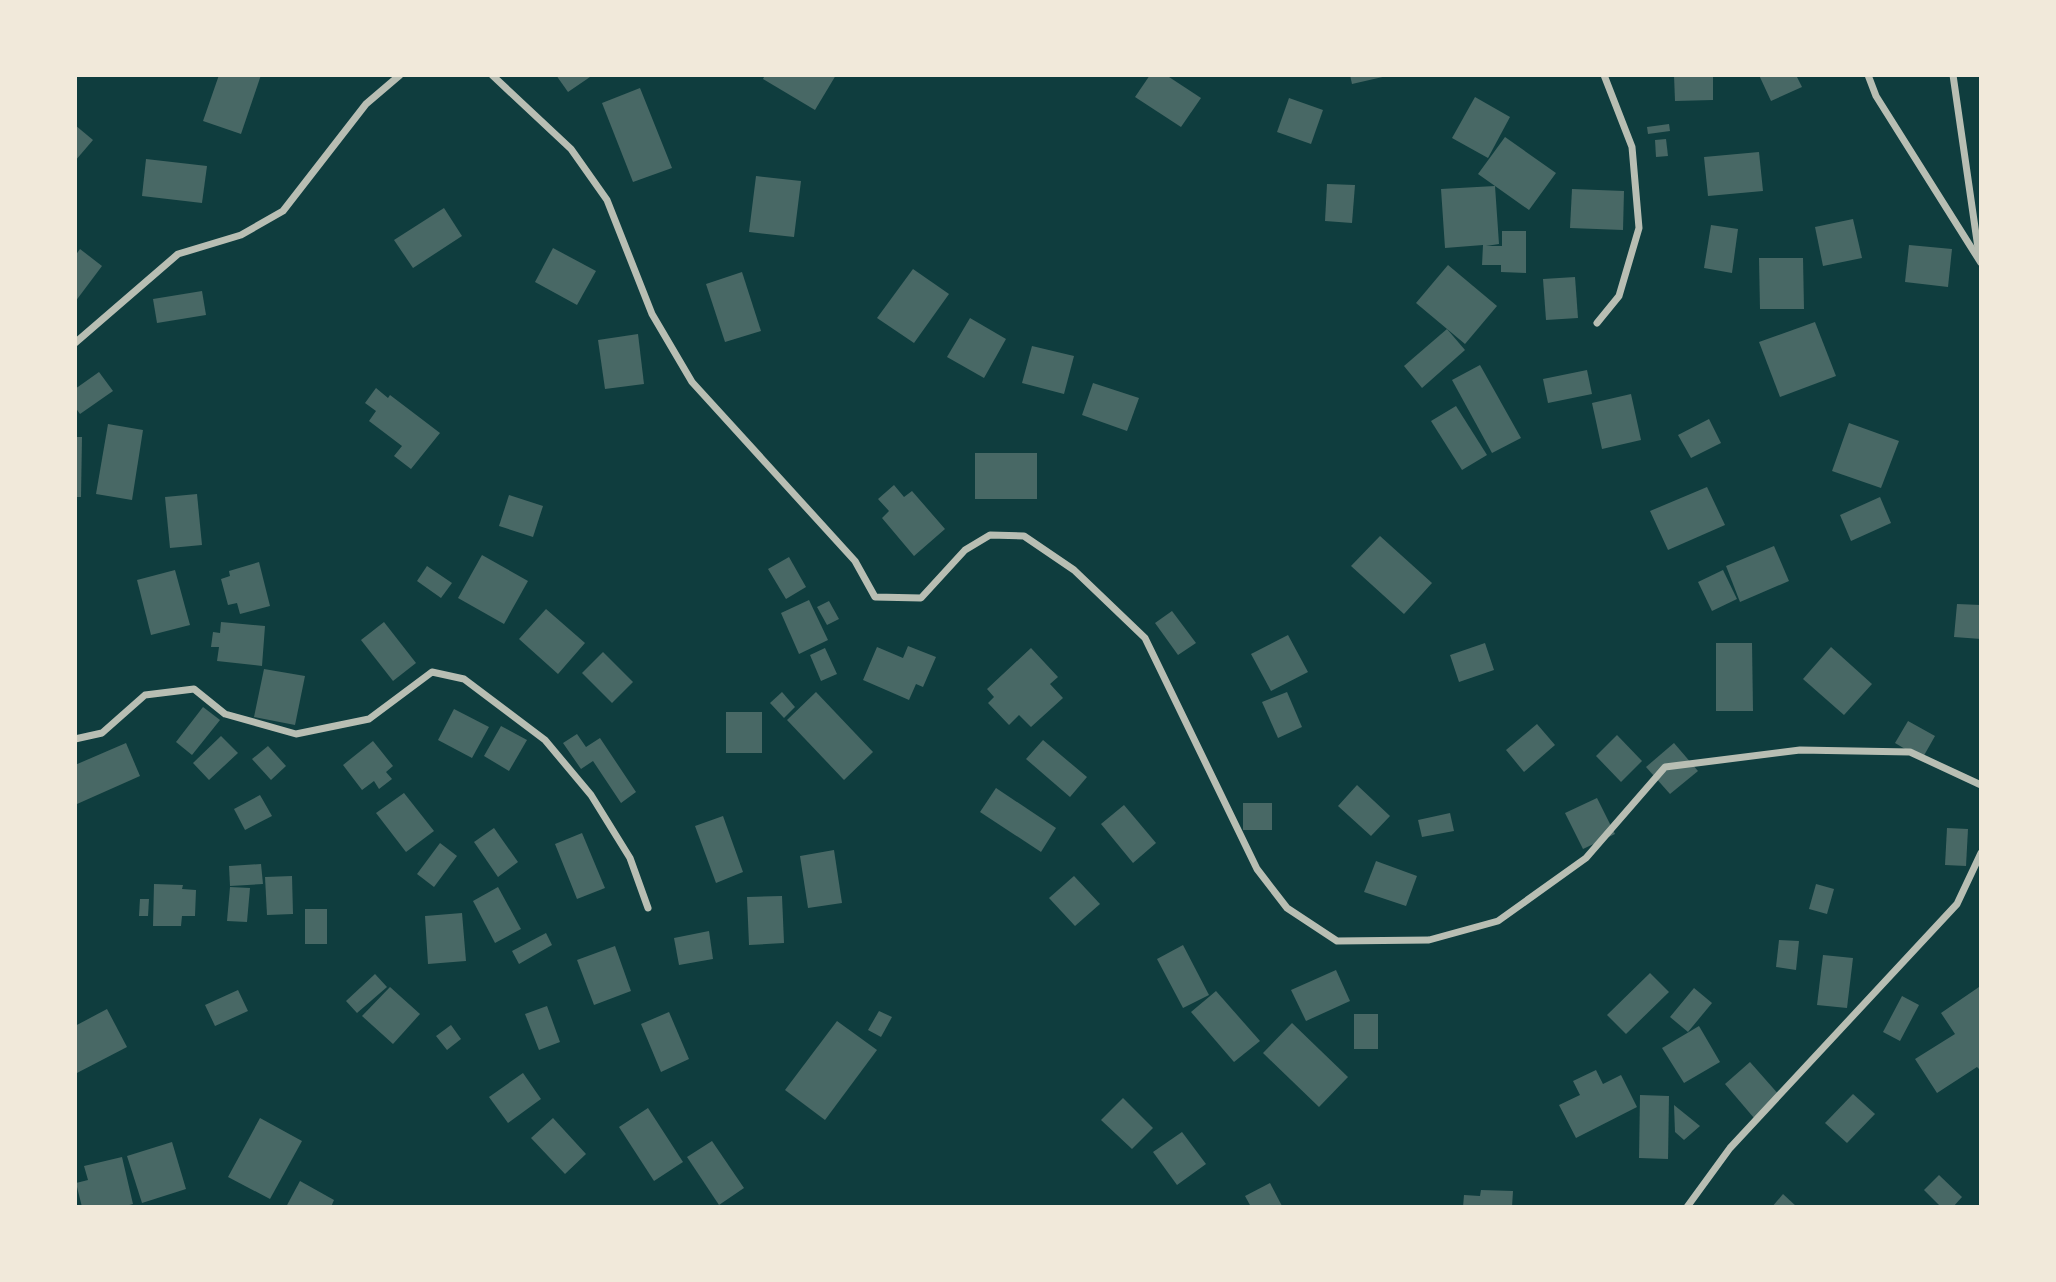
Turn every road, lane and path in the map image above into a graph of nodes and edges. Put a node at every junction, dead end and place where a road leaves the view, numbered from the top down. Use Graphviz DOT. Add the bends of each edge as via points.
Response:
graph roads {
  1 [pos="400,75"];
  2 [pos="492,75"];
  3 [pos="1604,75"];
  4 [pos="1868,75"];
  5 [pos="1953,75"];
  6 [pos="1980,261"];
  7 [pos="1597,323"];
  8 [pos="75,343"];
  9 [pos="75,739"];
  10 [pos="1981,785"];
  11 [pos="1981,853"];
  12 [pos="648,908"];
  13 [pos="1687,1207"];
  1 -- 8 [label="street" via="366,104 283,211 241,235 178,254"];
  2 -- 10 [label="street" via="571,149 607,200 652,314 692,383 855,561 875,597 921,598 965,550 990,535 1024,536 1074,570 1145,638 1257,869 1287,908 1337,942 1429,940 1498,921 1586,858 1665,767 1800,750 1910,752"];
  3 -- 7 [label="street" via="1632,147 1639,228 1619,296"];
  4 -- 6 [label="street" via="1876,96"];
  5 -- 6 [label="street"];
  9 -- 12 [label="street" via="102,733 145,695 194,689 225,714 296,734 369,719 432,672 464,679 545,740 591,795 630,858"];
  11 -- 13 [label="street" via="1957,904 1730,1148"];
}
